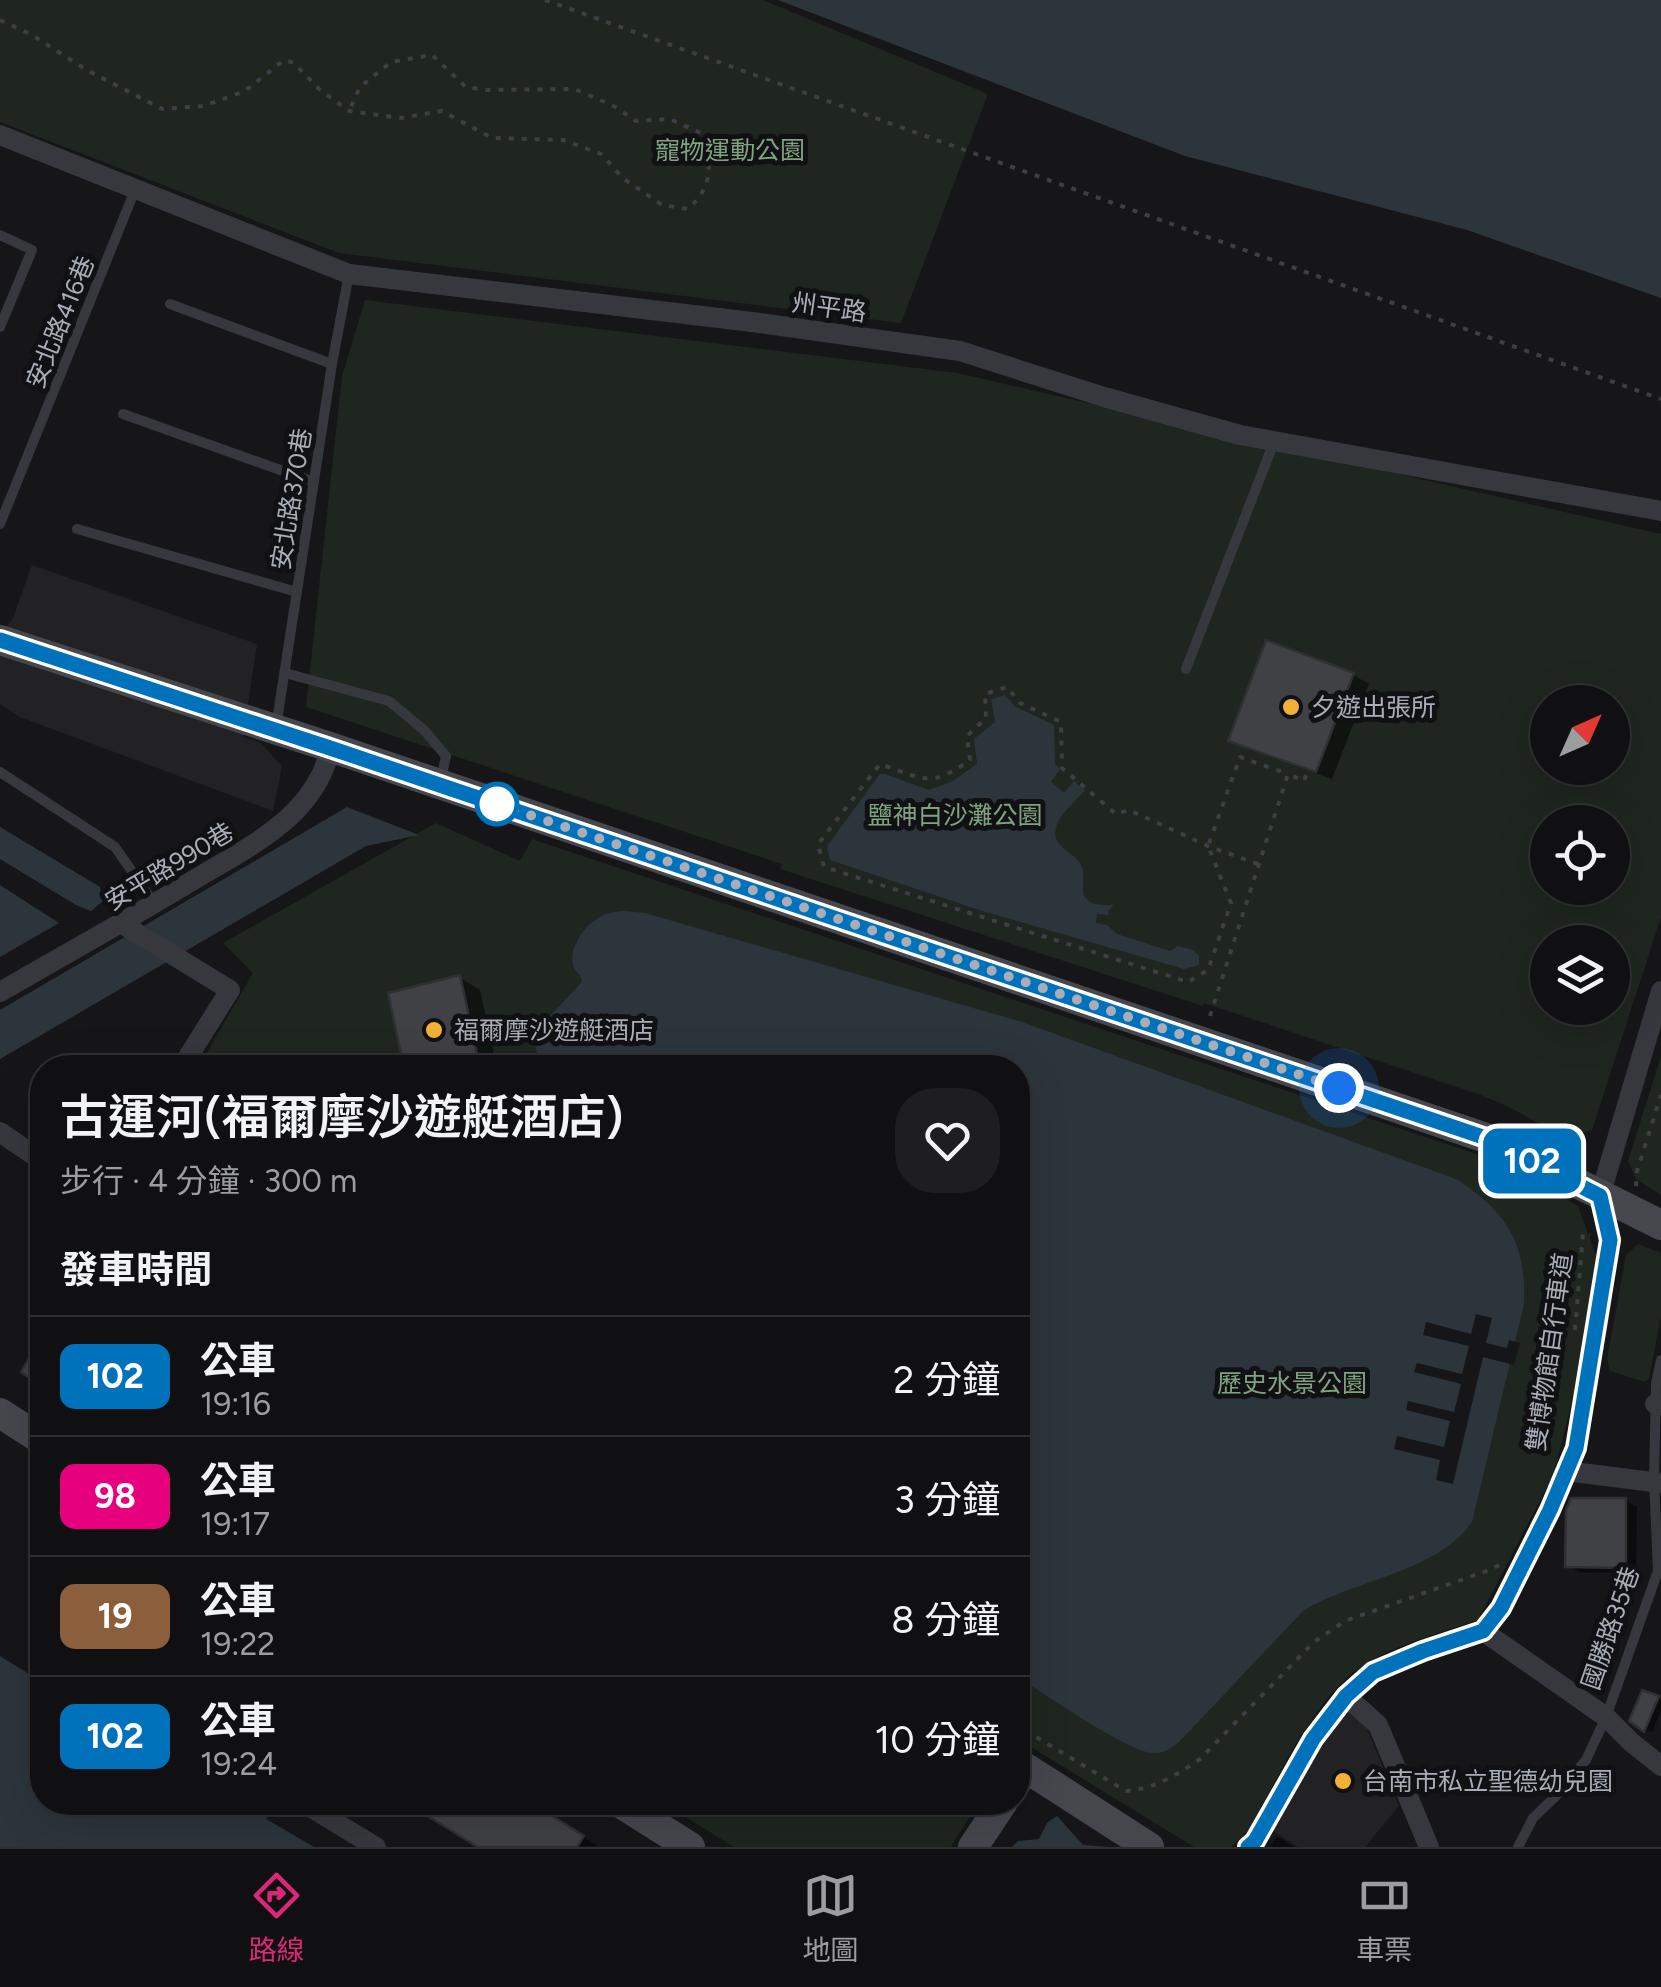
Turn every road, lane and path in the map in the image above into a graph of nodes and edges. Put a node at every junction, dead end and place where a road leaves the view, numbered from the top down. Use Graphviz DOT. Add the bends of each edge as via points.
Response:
graph roads {
  1 [pos="545,0"];
  2 [pos="0,20"];
  3 [pos="349,110"];
  4 [pos="0,136"];
  5 [pos="135,190"];
  6 [pos="0,235"];
  7 [pos="348,274"];
  8 [pos="170,304"];
  9 [pos="0,327"];
  10 [pos="332,364"];
  11 [pos="1661,399"];
  12 [pos="123,414"];
  13 [pos="1274,440"];
  14 [pos="314,482"];
  15 [pos="1661,511"];
  16 [pos="0,524"];
  17 [pos="77,530"];
  18 [pos="297,592"];
  19 [pos="0,640"];
  20 [pos="1186,669"];
  21 [pos="286,673"];
  22 [pos="276,730"];
  23 [pos="330,748"];
  24 [pos="1308,769"];
  25 [pos="0,772"];
  26 [pos="1288,774"];
  27 [pos="440,785"];
  28 [pos="1208,846"];
  29 [pos="1258,864"];
  30 [pos="154,904"];
  31 [pos="122,924"];
  32 [pos="0,992"];
  33 [pos="1661,992"];
  34 [pos="1210,1016"];
  35 [pos="189,1055"];
  36 [pos="1661,1095"];
  37 [pos="0,1132"];
  38 [pos="30,1153"];
  39 [pos="1600,1196"];
  40 [pos="1647,1219"];
  41 [pos="1610,1240"];
  42 [pos="1574,1332"];
  43 [pos="1661,1360"];
  44 [pos="1658,1405"];
  45 [pos="0,1413"];
  46 [pos="30,1432"];
  47 [pos="1566,1471"];
  48 [pos="1657,1482"];
  49 [pos="1658,1509"];
  50 [pos="1508,1560"];
  51 [pos="1483,1631"];
  52 [pos="1346,1696"];
  53 [pos="1606,1716"];
  54 [pos="1030,1733"];
  55 [pos="1661,1766"];
  56 [pos="1030,1770"];
  57 [pos="324,1815"];
  58 [pos="639,1815"];
  59 [pos="994,1815"];
  60 [pos="376,1847"];
  61 [pos="690,1847"];
  62 [pos="973,1847"];
  63 [pos="1149,1847"];
  64 [pos="1248,1847"];
  65 [pos="1429,1847"];
  66 [pos="1518,1847"];
  1 -- 11 [label="path"];
  2 -- 3 [label="path" via="162,109 204,106 245,91 284,60"];
  3 -- 3 [label="path" via="401,118 442,111 492,138 563,140 602,154 662,205 688,209 702,197 710,164 703,134 670,120 636,121 574,90 466,87 432,56 391,62 360,87"];
  4 -- 5 [label="street, 州平路"];
  5 -- 7 [label="street, 州平路"];
  5 -- 16 [label="lane, 安北路416巷"];
  6 -- 9 [label="lane" via="32,250"];
  7 -- 10 [label="lane, 安北路370巷"];
  7 -- 13 [label="street, 州平路" via="960,351"];
  8 -- 10 [label="lane"];
  10 -- 14 [label="lane, 安北路370巷"];
  12 -- 14 [label="lane"];
  13 -- 15 [label="street, 州平路"];
  13 -- 20 [label="lane"];
  14 -- 18 [label="lane, 安北路370巷"];
  17 -- 18 [label="lane"];
  18 -- 21 [label="lane, 安北路370巷"];
  19 -- 22 [label="street"];
  21 -- 22 [label="lane, 安北路370巷"];
  21 -- 27 [label="lane" via="389,701 446,756"];
  22 -- 23 [label="street"];
  23 -- 27 [label="street"];
  23 -- 30 [label="street, 安平路990巷" via="316,784 290,817"];
  24 -- 26 [label="path" via="1304,781"];
  25 -- 30 [label="lane" via="115,846"];
  26 -- 28 [label="path" via="1240,757"];
  26 -- 29 [label="path"];
  27 -- 39 [label="street" via="1489,1139"];
  28 -- 28 [label="path" via="1231,903 1208,970 1188,982 824,867 818,844 880,764 931,781 970,760 966,736 986,718 984,694 1007,687 1020,703 1061,722 1062,768 1116,814 1129,810"];
  28 -- 29 [label="path"];
  29 -- 34 [label="path"];
  30 -- 31 [label="street, 安平路990巷"];
  31 -- 32 [label="street, 安平路990巷"];
  31 -- 35 [label="street" via="230,990"];
  33 -- 39 [label="street"];
  36 -- 40 [label="path" via="1637,1171"];
  37 -- 38 [label="street"];
  39 -- 40 [label="street"];
  39 -- 41 [label="street"];
  41 -- 42 [label="path, 雙博物館自行車道" via="1582,1233"];
  41 -- 47 [label="street" via="1576,1448"];
  43 -- 44 [label="lane, 國勝路35巷"];
  44 -- 48 [label="lane, 國勝路35巷"];
  45 -- 46 [label="street"];
  47 -- 48 [label="street"];
  47 -- 51 [label="street" via="1509,1593"];
  48 -- 49 [label="lane, 國勝路35巷"];
  49 -- 53 [label="lane, 國勝路35巷" via="1658,1571"];
  50 -- 54 [label="path" via="1345,1621 1314,1642 1200,1760 1153,1786 1126,1791"];
  51 -- 52 [label="street" via="1373,1672"];
  51 -- 53 [label="street"];
  52 -- 64 [label="street"];
  52 -- 65 [label="street" via="1378,1725"];
  53 -- 55 [label="street, 國勝路35巷"];
  53 -- 66 [label="lane" via="1586,1760 1533,1818"];
  56 -- 63 [label="street"];
  57 -- 60 [label="street"];
  58 -- 61 [label="street"];
  59 -- 62 [label="street"];
}
